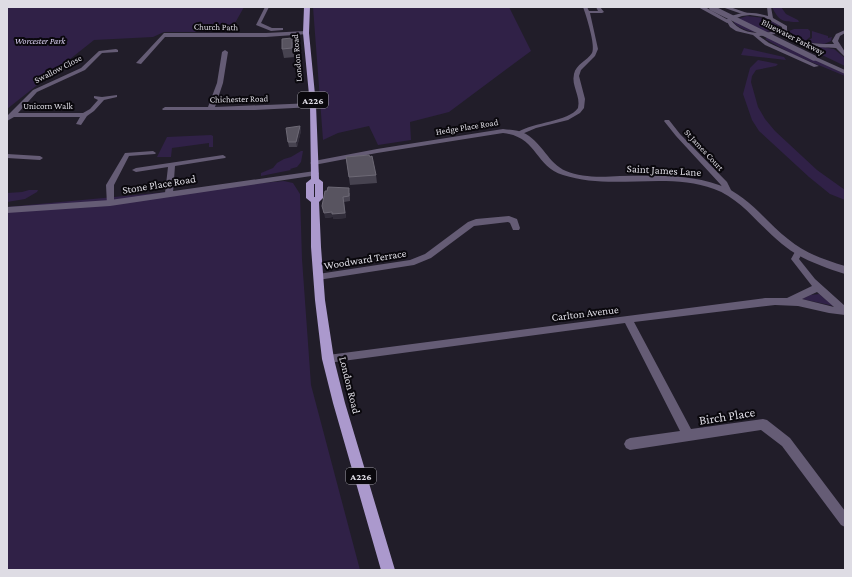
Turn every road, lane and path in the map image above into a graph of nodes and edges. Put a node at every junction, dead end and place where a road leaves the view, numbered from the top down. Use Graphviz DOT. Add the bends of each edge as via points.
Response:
graph roads {
  1 [pos="267,7"];
  2 [pos="307,7"];
  3 [pos="598,7"];
  4 [pos="701,7"];
  5 [pos="711,7"];
  6 [pos="718,7"];
  7 [pos="725,7"];
  8 [pos="769,7"];
  9 [pos="761,9"];
  10 [pos="587,10"];
  11 [pos="747,14"];
  12 [pos="754,14"];
  13 [pos="771,18"];
  14 [pos="729,22"];
  15 [pos="306,30"];
  16 [pos="784,30"];
  17 [pos="845,31"];
  18 [pos="754,34"];
  19 [pos="837,46"];
  20 [pos="116,51"];
  21 [pos="225,52"];
  22 [pos="845,55"];
  23 [pos="814,56"];
  24 [pos="139,63"];
  25 [pos="816,66"];
  26 [pos="845,68"];
  27 [pos="845,72"];
  28 [pos="845,77"];
  29 [pos="115,96"];
  30 [pos="313,105"];
  31 [pos="36,108"];
  32 [pos="211,108"];
  33 [pos="164,109"];
  34 [pos="10,117"];
  35 [pos="25,118"];
  36 [pos="667,120"];
  37 [pos="520,133"];
  38 [pos="153,153"];
  39 [pos="7,156"];
  40 [pos="223,157"];
  41 [pos="40,158"];
  42 [pos="314,163"];
  43 [pos="172,165"];
  44 [pos="136,170"];
  45 [pos="315,176"];
  46 [pos="728,192"];
  47 [pos="168,193"];
  48 [pos="110,203"];
  49 [pos="7,210"];
  50 [pos="516,228"];
  51 [pos="799,252"];
  52 [pos="845,270"];
  53 [pos="318,277"];
  54 [pos="817,288"];
  55 [pos="786,300"];
  56 [pos="844,311"];
  57 [pos="628,319"];
  58 [pos="328,359"];
  59 [pos="688,436"];
  60 [pos="630,444"];
  61 [pos="845,520"];
  62 [pos="388,570"];
  1 -- 15 [label="street" via="258,24 264,28"];
  2 -- 15 [label="main road, London Road / A226"];
  3 -- 10 [label="street" via="602,12"];
  4 -- 14 [label="street"];
  5 -- 23 [label="street, Bluewater Parkway, bridge"];
  6 -- 23 [label="street, Bluewater Parkway"];
  7 -- 11 [label="street"];
  8 -- 13 [label="street, Bluewater Parkway"];
  9 -- 12 [label="street, Bluewater Parkway"];
  10 -- 37 [label="street, Hedge Place Road" via="596,47 576,76 581,107 570,116 527,128"];
  11 -- 12 [label="street"];
  11 -- 14 [label="street" via="731,18"];
  12 -- 13 [label="street"];
  13 -- 16 [label="street" via="785,27"];
  14 -- 18 [label="street" via="739,30"];
  15 -- 24 [label="street, Church Path" via="266,35 164,35"];
  15 -- 30 [label="main road, London Road / A226"];
  16 -- 18 [label="street"];
  16 -- 19 [label="street" via="790,38 800,42"];
  17 -- 19 [label="street" via="836,38"];
  18 -- 25 [label="street" via="767,44"];
  19 -- 22 [label="street"];
  20 -- 34 [label="street, Swallow Close" via="101,52 83,69 35,91"];
  21 -- 32 [label="street" via="220,83"];
  23 -- 26 [label="street, Bluewater Parkway"];
  23 -- 27 [label="street, Bluewater Parkway"];
  25 -- 28 [label="street"];
  29 -- 35 [label="street, Unicorn Walk" via="99,98 82,120"];
  30 -- 32 [label="street, Chichester Road"];
  30 -- 42 [label="main road, London Road / A226"];
  31 -- 35 [label="street"];
  32 -- 33 [label="street, Chichester Road"];
  34 -- 35 [label="street, Unicorn Walk"];
  36 -- 46 [label="street, St James Court" via="724,184"];
  37 -- 42 [label="street, Hedge Place Road" via="503,131"];
  37 -- 46 [label="street, Saint James Lane" via="533,143 553,168 564,173 597,178 692,181"];
  38 -- 48 [label="street" via="127,154 110,185"];
  39 -- 41 [label="street"];
  40 -- 43 [label="street"];
  42 -- 45 [label="main road, London Road / A226"];
  43 -- 44 [label="street"];
  43 -- 47 [label="street"];
  45 -- 47 [label="street, Stone Place Road"];
  45 -- 53 [label="main road, London Road / A226" via="319,182 319,198 314,201"];
  46 -- 51 [label="street, Saint James Lane"];
  47 -- 48 [label="street, Stone Place Road"];
  48 -- 49 [label="street, Stone Place Road"];
  50 -- 53 [label="street, Woodward Terrace" via="514,221 509,219 476,222 428,256 411,263"];
  51 -- 52 [label="street, Saint James Lane"];
  51 -- 54 [label="street" via="795,259"];
  53 -- 58 [label="main road, London Road / A226"];
  54 -- 55 [label="street"];
  54 -- 56 [label="street"];
  55 -- 56 [label="street, Carlton Avenue"];
  55 -- 57 [label="street, Carlton Avenue"];
  57 -- 58 [label="street, Carlton Avenue"];
  57 -- 59 [label="street, Birch Place"];
  58 -- 62 [label="main road, London Road / A226"];
  59 -- 60 [label="street, Birch Place"];
  59 -- 61 [label="street, Birch Place" via="763,424 786,442"];
}
